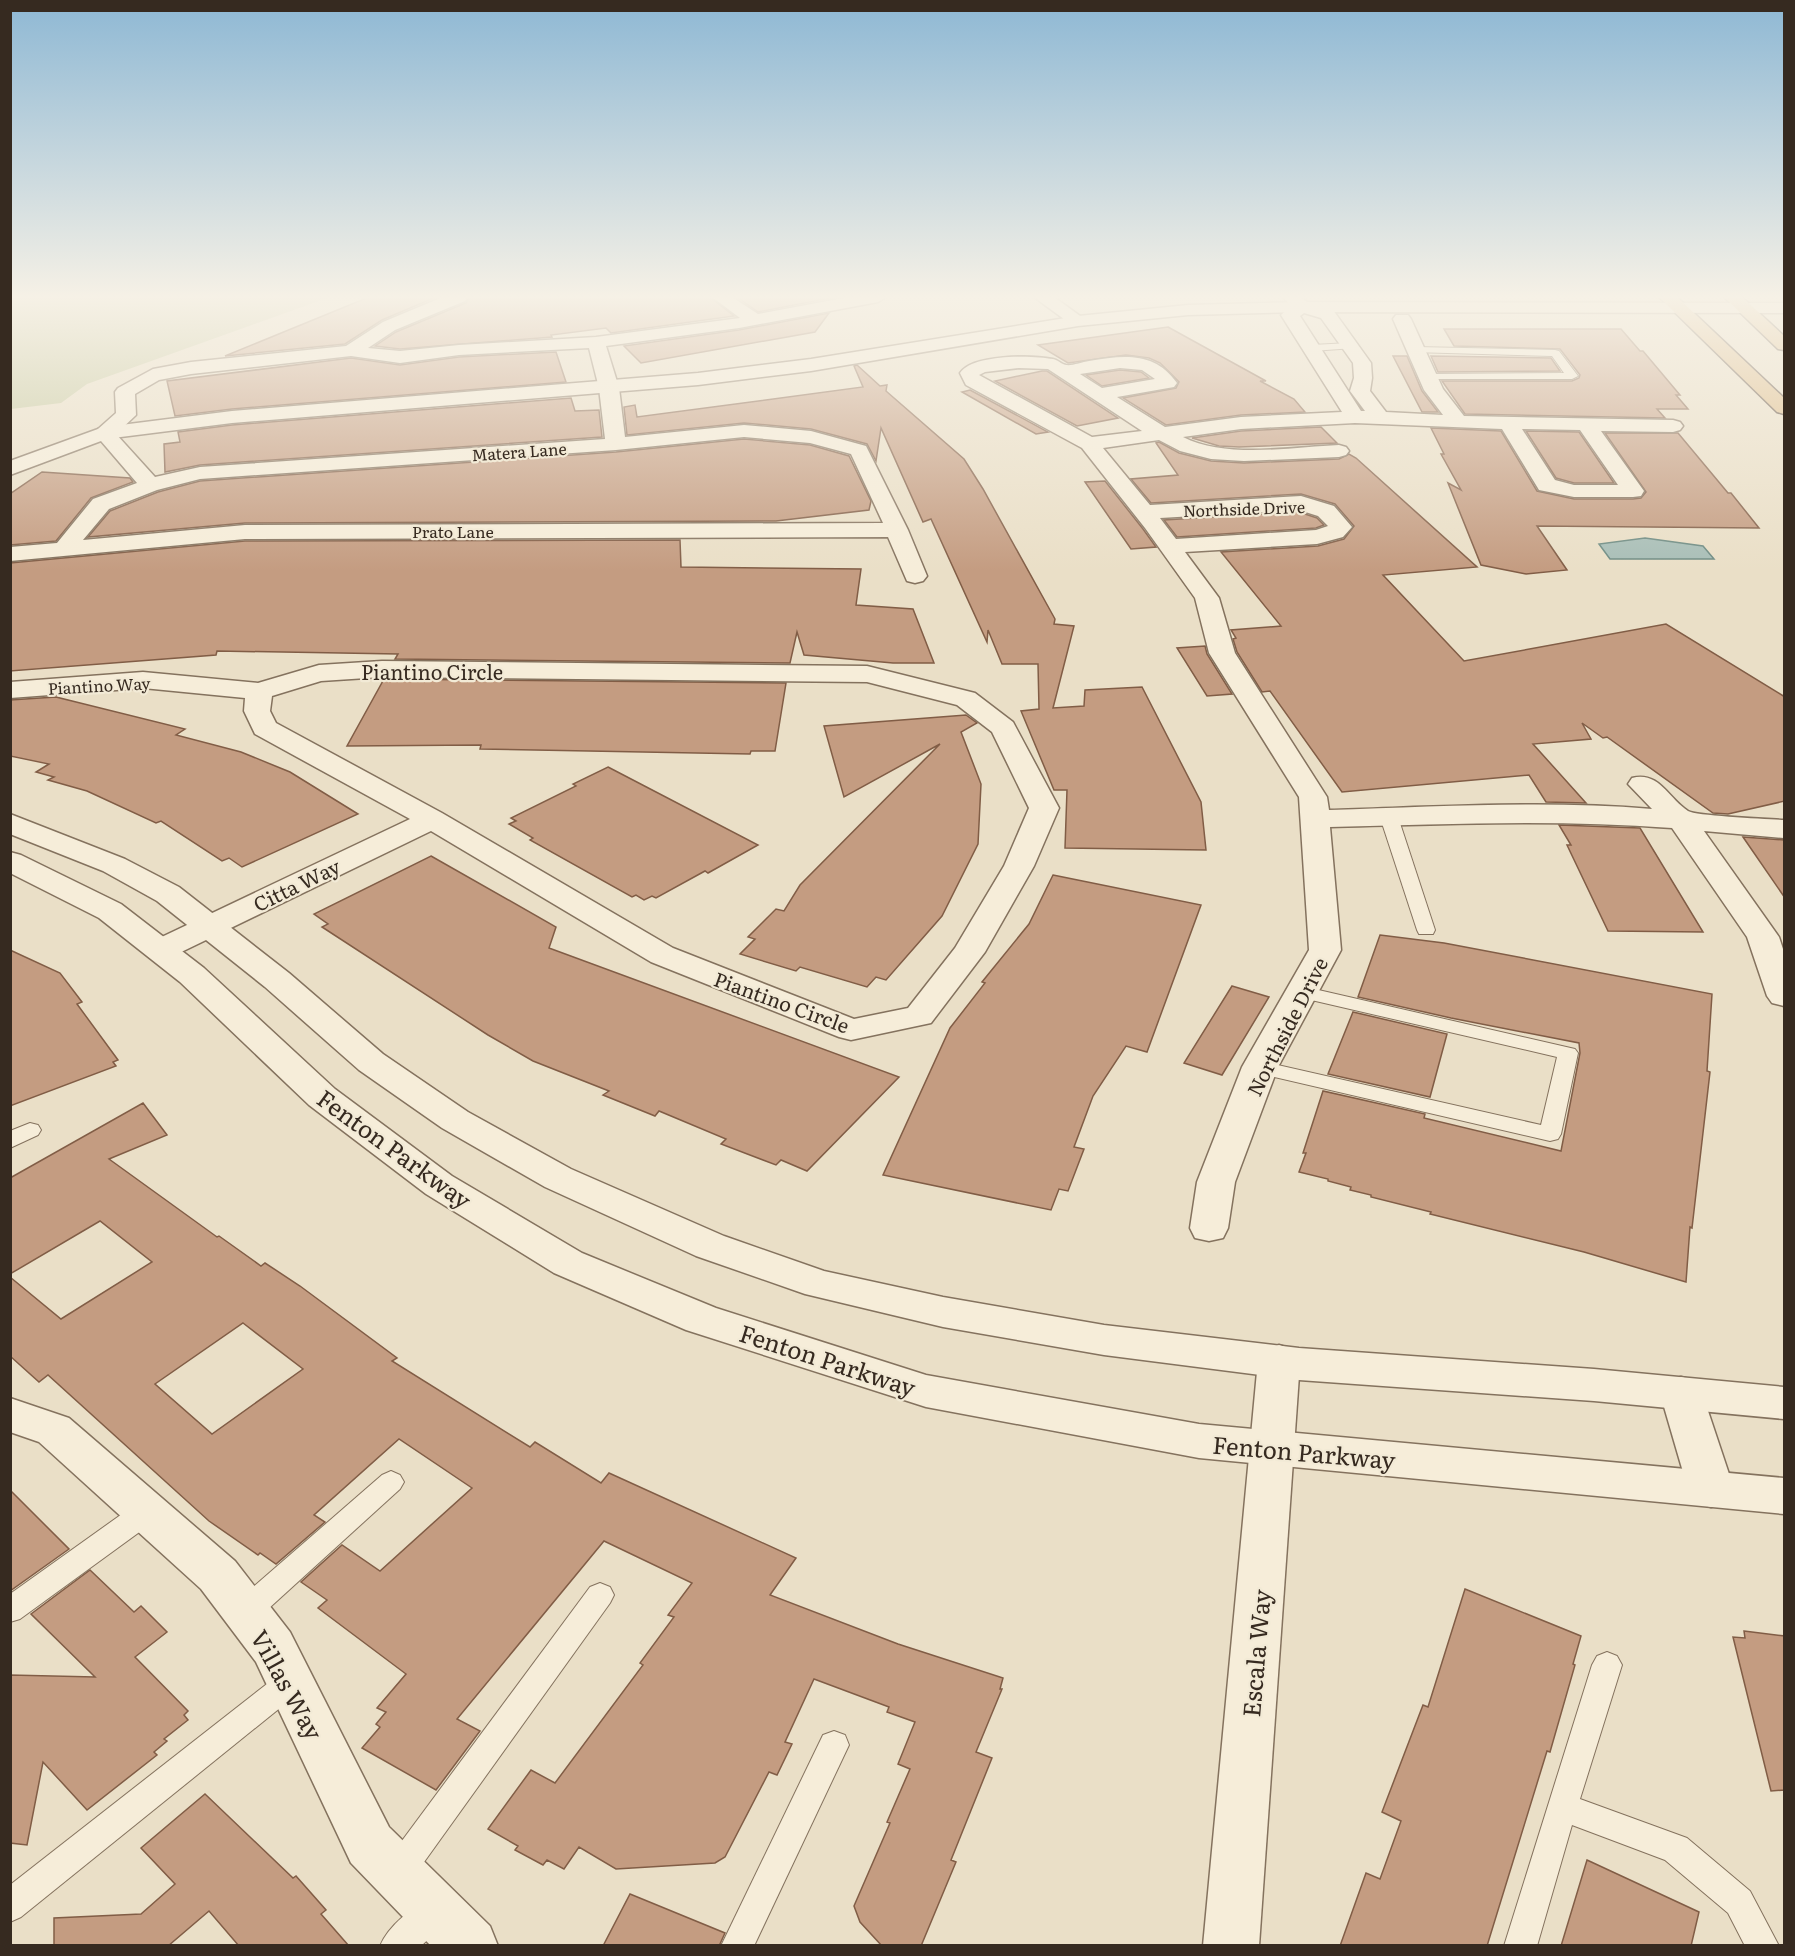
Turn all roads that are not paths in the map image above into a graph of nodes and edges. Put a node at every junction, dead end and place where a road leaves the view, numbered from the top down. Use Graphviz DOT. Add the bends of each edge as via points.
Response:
graph roads {
  1 [pos="131,388"];
  2 [pos="540,388"];
  3 [pos="608,388"];
  4 [pos="986,388"];
  5 [pos="1089,388"];
  6 [pos="1134,388"];
  7 [pos="1337,388"];
  8 [pos="1360,388"];
  9 [pos="1433,388"];
  10 [pos="1764,388"];
  11 [pos="1098,394"];
  12 [pos="1785,408"];
  13 [pos="1355,417"];
  14 [pos="1379,417"];
  15 [pos="1458,421"];
  16 [pos="1508,423"];
  17 [pos="1586,424"];
  18 [pos="1673,426"];
  19 [pos="105,433"];
  20 [pos="1160,433"];
  21 [pos="616,444"];
  22 [pos="1089,444"];
  23 [pos="1339,451"];
  24 [pos="10,469"];
  25 [pos="150,485"];
  26 [pos="1144,512"];
  27 [pos="897,530"];
  28 [pos="1169,546"];
  29 [pos="65,548"];
  30 [pos="10,554"];
  31 [pos="915,576"];
  32 [pos="10,690"];
  33 [pos="259,691"];
  34 [pos="1642,784"];
  35 [pos="1389,817"];
  36 [pos="432,819"];
  37 [pos="1315,819"];
  38 [pos="1682,820"];
  39 [pos="1785,829"];
  40 [pos="14,836"];
  41 [pos="209,926"];
  42 [pos="1426,930"];
  43 [pos="160,950"];
  44 [pos="1778,958"];
  45 [pos="1301,992"];
  46 [pos="1785,996"];
  47 [pos="1260,1067"];
  48 [pos="30,1130"];
  49 [pos="10,1141"];
  50 [pos="1209,1228"];
  51 [pos="1279,1361"];
  52 [pos="1681,1393"];
  53 [pos="1785,1403"];
  54 [pos="10,1414"];
  55 [pos="1273,1448"];
  56 [pos="391,1482"];
  57 [pos="1711,1489"];
  58 [pos="1785,1496"];
  59 [pos="146,1512"];
  60 [pos="600,1595"];
  61 [pos="10,1610"];
  62 [pos="246,1611"];
  63 [pos="1607,1665"];
  64 [pos="291,1682"];
  65 [pos="834,1745"];
  66 [pos="1562,1808"];
  67 [pos="398,1872"];
  68 [pos="10,1906"];
  69 [pos="436,1911"];
  70 [pos="396,1946"];
  71 [pos="470,1946"];
  72 [pos="737,1946"];
  73 [pos="1231,1946"];
  74 [pos="1520,1946"];
  75 [pos="1763,1946"];
  1 -- 19 [label="street" via="125,392 126,415"];
  2 -- 19 [label="street"];
  3 -- 21 [label="street"];
  4 -- 22 [label="street, Northside Drive"];
  5 -- 11 [label="street, Northside Drive"];
  6 -- 11 [label="street, Northside Drive"];
  7 -- 13 [label="street"];
  8 -- 14 [label="street"];
  9 -- 15 [label="street"];
  10 -- 12 [label="highway"];
  11 -- 20 [label="street, Northside Drive"];
  13 -- 14 [label="street"];
  13 -- 20 [label="street" via="1241,423"];
  14 -- 15 [label="street"];
  15 -- 16 [label="street"];
  16 -- 17 [label="street"];
  16 -- 17 [label="street" via="1547,485 1574,491 1633,491"];
  17 -- 18 [label="street"];
  19 -- 24 [label="street"];
  19 -- 25 [label="street"];
  20 -- 22 [label="street"];
  20 -- 23 [label="street, Northside Drive" via="1186,447 1211,453"];
  21 -- 25 [label="street, Matera Lane" via="200,473"];
  21 -- 27 [label="street, Matera Lane" via="744,431 811,436 859,450"];
  22 -- 26 [label="street, Northside Drive"];
  25 -- 29 [label="street, Matera Lane" via="101,504"];
  26 -- 28 [label="street, Northside Drive"];
  26 -- 28 [label="street, Northside Drive" via="1301,503 1326,511 1341,527 1317,537"];
  27 -- 29 [label="street, Prato Lane" via="245,532"];
  27 -- 31 [label="street, Matera Lane"];
  28 -- 37 [label="street, Northside Drive" via="1206,598 1222,653 1314,797"];
  29 -- 30 [label="street, Prato Lane"];
  32 -- 33 [label="street, Piantino Way" via="143,680"];
  33 -- 36 [label="street, Piantino Circle" via="256,711 265,728"];
  33 -- 36 [label="street, Piantino Circle" via="319,673 382,669 867,674 966,699 1003,728 1044,808 1018,866 969,952 919,1016 851,1030 662,955"];
  34 -- 38 [label="street"];
  35 -- 37 [label="street"];
  35 -- 38 [label="street" via="1596,814"];
  35 -- 42 [label="lane"];
  36 -- 41 [label="street, Citta Way"];
  37 -- 45 [label="street, Northside Drive" via="1324,950"];
  38 -- 39 [label="street"];
  38 -- 44 [label="street"];
  40 -- 41 [label="street, Fenton Parkway" via="123,870 168,894"];
  40 -- 43 [label="street, Fenton Parkway"];
  41 -- 43 [label="street, Citta Way"];
  41 -- 51 [label="street, Fenton Parkway" via="371,1062 455,1120 558,1178 710,1246 819,1284 943,1312 1104,1341"];
  43 -- 55 [label="street, Fenton Parkway" via="322,1097 439,1185 568,1263 701,1318 926,1391 1199,1441"];
  44 -- 46 [label="street"];
  45 -- 47 [label="street, Northside Drive"];
  45 -- 47 [label="lane" via="1568,1053 1550,1134"];
  47 -- 50 [label="street, Northside Drive" via="1216,1182"];
  48 -- 49 [label="lane"];
  51 -- 52 [label="street, Fenton Parkway"];
  51 -- 55 [label="street, Escala Way"];
  52 -- 53 [label="street, Fenton Parkway"];
  52 -- 57 [label="street"];
  54 -- 59 [label="street, Villas Way" via="54,1430"];
  55 -- 57 [label="street, Fenton Parkway"];
  55 -- 73 [label="street, Escala Way"];
  56 -- 62 [label="lane"];
  57 -- 58 [label="street, Fenton Parkway"];
  59 -- 61 [label="lane"];
  59 -- 62 [label="street, Villas Way" via="218,1575"];
  60 -- 67 [label="lane"];
  62 -- 64 [label="street, Villas Way" via="273,1647"];
  63 -- 66 [label="lane"];
  64 -- 67 [label="street, Villas Way" via="370,1845"];
  64 -- 68 [label="lane"];
  65 -- 72 [label="lane"];
  66 -- 74 [label="lane"];
  66 -- 75 [label="lane" via="1676,1849 1739,1902"];
  67 -- 69 [label="street, Villas Way"];
  69 -- 70 [label="lane"];
  69 -- 71 [label="street, Villas Way"];
}
